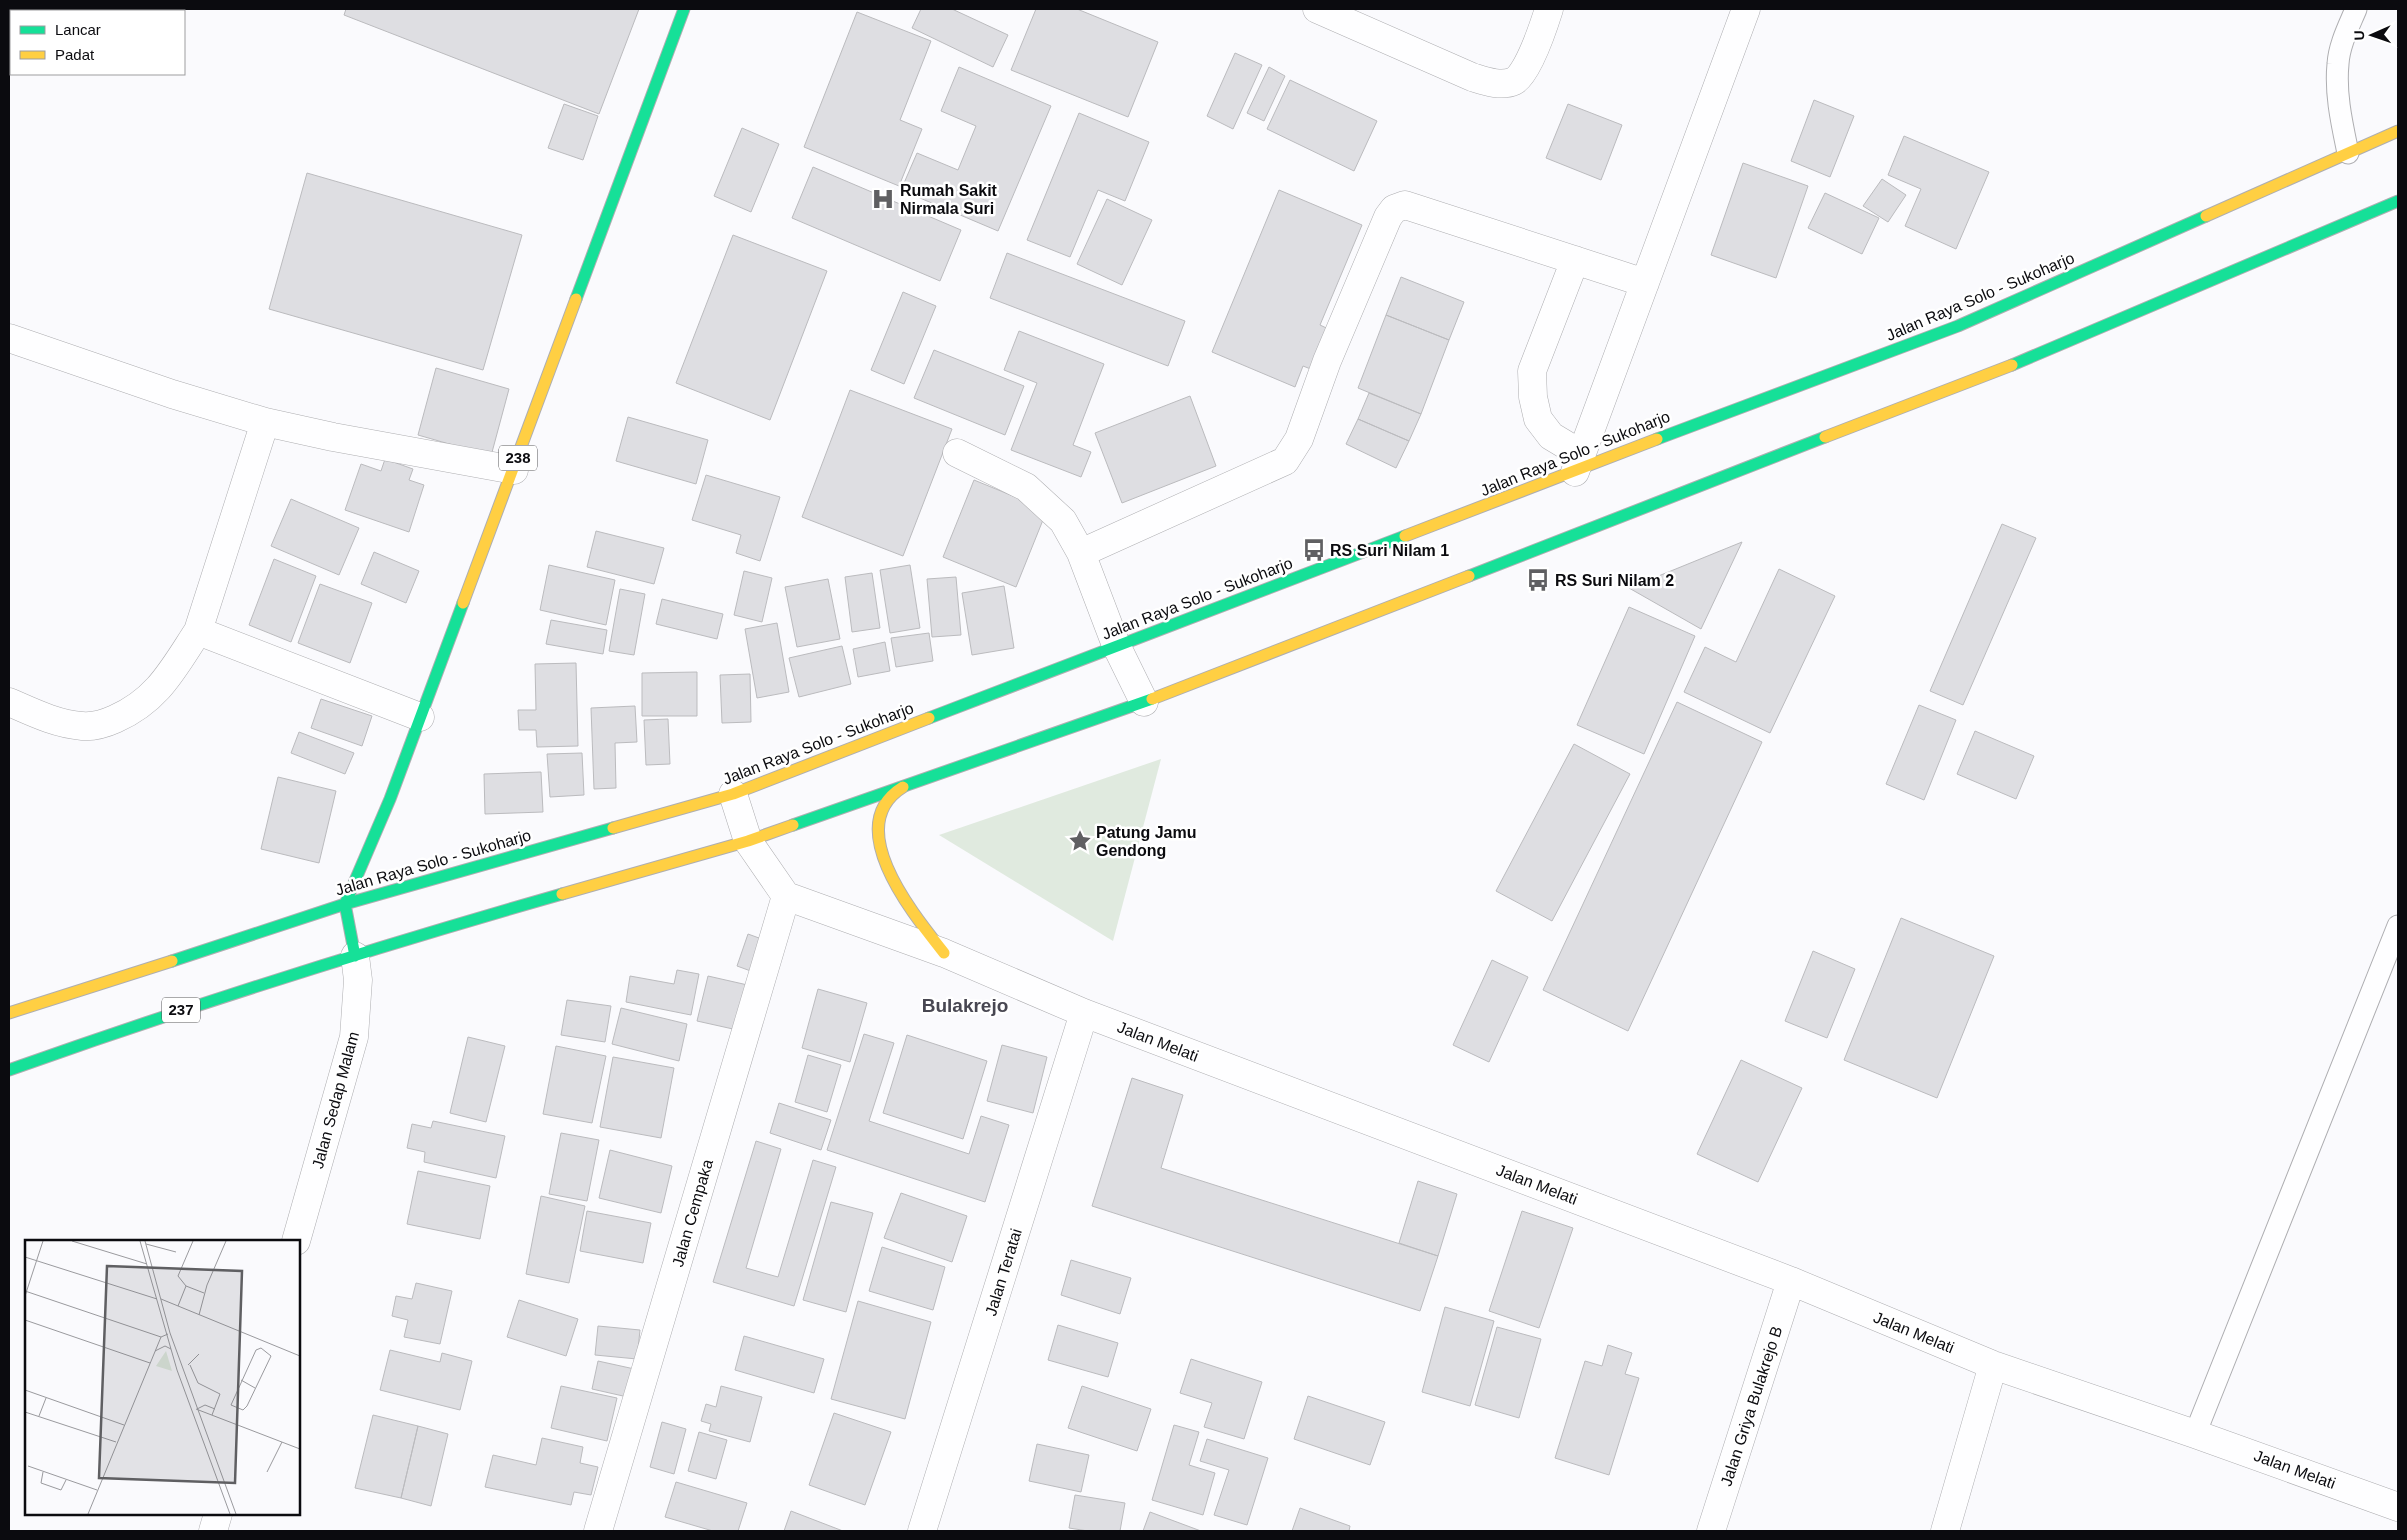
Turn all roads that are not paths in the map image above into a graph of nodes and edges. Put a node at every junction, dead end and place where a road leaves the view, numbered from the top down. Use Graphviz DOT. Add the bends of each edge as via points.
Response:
graph roads {
  1 [pos="684,9"];
  2 [pos="1317,9"];
  3 [pos="1549,9"];
  4 [pos="1746,9"];
  5 [pos="2356,9"];
  6 [pos="2398,131"];
  7 [pos="2348,153"];
  8 [pos="2398,201"];
  9 [pos="1575,260"];
  10 [pos="1645,283"];
  11 [pos="9,338"];
  12 [pos="265,422"];
  13 [pos="957,453"];
  14 [pos="1578,463"];
  15 [pos="514,470"];
  16 [pos="1081,553"];
  17 [pos="198,631"];
  18 [pos="1116,645"];
  19 [pos="9,702"];
  20 [pos="1144,702"];
  21 [pos="420,716"];
  22 [pos="908,783"];
  23 [pos="733,794"];
  24 [pos="748,841"];
  25 [pos="786,896"];
  26 [pos="345,904"];
  27 [pos="2398,926"];
  28 [pos="944,953"];
  29 [pos="357,968"];
  30 [pos="1084,1013"];
  31 [pos="9,1014"];
  32 [pos="9,1070"];
  33 [pos="296,1240"];
  34 [pos="1791,1281"];
  35 [pos="1993,1365"];
  36 [pos="2195,1434"];
  37 [pos="2398,1507"];
  38 [pos="218,1515"];
  39 [pos="213,1531"];
  40 [pos="598,1531"];
  41 [pos="922,1531"];
  42 [pos="1711,1531"];
  43 [pos="1945,1531"];
  1 -- 15 [label="main road, 238"];
  2 -- 3 [label="street" via="1472,77 1502,83 1514,81 1523,72"];
  4 -- 10 [label="street"];
  5 -- 7 [label="lane" via="2346,31 2338,63 2340,115"];
  6 -- 7 [label="main road, Jalan Raya Solo - Sukoharjo"];
  7 -- 14 [label="main road, Jalan Raya Solo - Sukoharjo" via="1958,326"];
  8 -- 20 [label="main road" via="2040,354"];
  9 -- 10 [label="street"];
  9 -- 14 [label="street" via="1532,371 1538,419"];
  9 -- 16 [label="street" via="1405,205 1399,206 1388,218 1327,361 1299,439 1285,460"];
  10 -- 14 [label="street"];
  11 -- 12 [label="street"];
  12 -- 15 [label="street"];
  12 -- 17 [label="street"];
  13 -- 16 [label="street" via="1026,488 1063,521"];
  14 -- 18 [label="main road, Jalan Raya Solo - Sukoharjo"];
  15 -- 21 [label="main road, 238"];
  16 -- 18 [label="street"];
  17 -- 19 [label="street" via="164,685 142,705 102,725 82,726 46,718"];
  17 -- 21 [label="street"];
  18 -- 20 [label="street"];
  18 -- 23 [label="main road, Jalan Raya Solo - Sukoharjo"];
  20 -- 22 [label="main road"];
  21 -- 26 [label="main road, 238" via="390,800"];
  22 -- 24 [label="main road"];
  22 -- 28 [label="main road" via="888,798 881,810 878,826 881,848 887,868 906,903"];
  23 -- 24 [label="street"];
  23 -- 26 [label="main road, Jalan Raya Solo - Sukoharjo"];
  24 -- 25 [label="street"];
  24 -- 29 [label="main road" via="402,940"];
  25 -- 28 [label="street, Jalan Melati"];
  25 -- 40 [label="street, Jalan Cempaka"];
  26 -- 29 [label="main road"];
  26 -- 31 [label="main road, Jalan Raya Solo - Sukoharjo" via="244,940"];
  27 -- 36 [label="lane"];
  28 -- 30 [label="street, Jalan Melati"];
  29 -- 32 [label="main road, 237" via="168,1014"];
  29 -- 33 [label="street, Jalan Sedap Malam" via="354,1037"];
  30 -- 34 [label="street, Jalan Melati"];
  30 -- 41 [label="street, Jalan Teratai"];
  34 -- 35 [label="street, Jalan Melati"];
  34 -- 42 [label="street, Jalan Griya Bulakrejo B"];
  35 -- 36 [label="street, Jalan Melati"];
  35 -- 43 [label="street"];
  36 -- 37 [label="street, Jalan Melati"];
  38 -- 39 [label="street"];
}
